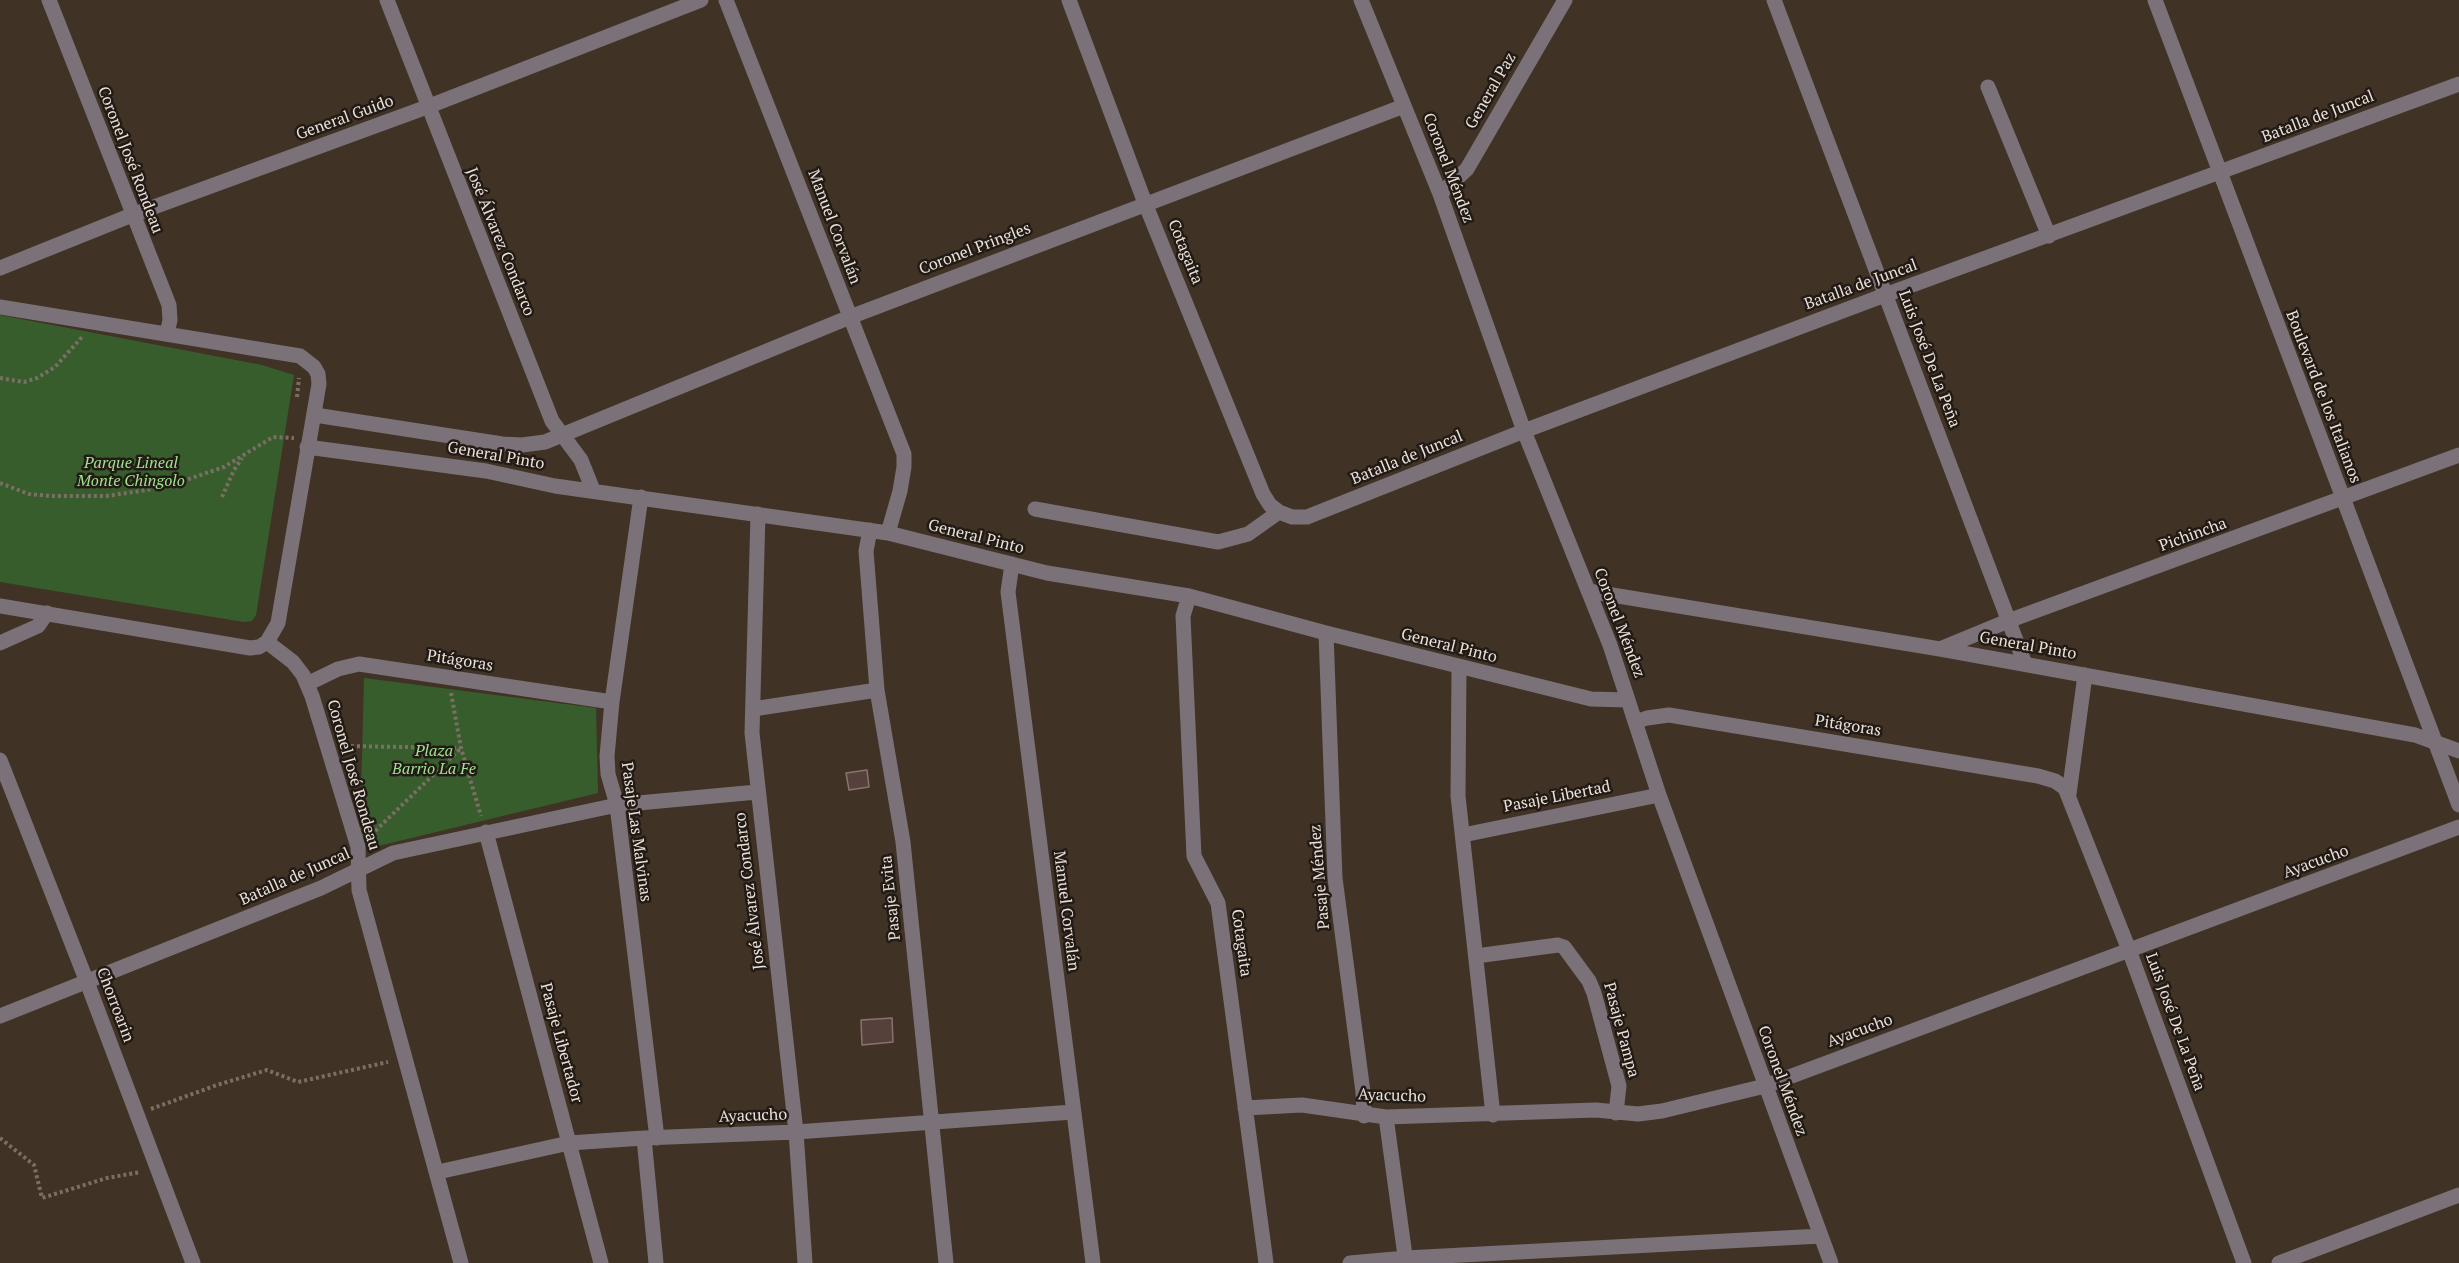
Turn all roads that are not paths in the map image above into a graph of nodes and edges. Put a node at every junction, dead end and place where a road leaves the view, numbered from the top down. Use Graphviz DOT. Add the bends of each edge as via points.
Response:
graph roads {
  1 [pos="49,0"];
  2 [pos="387,0"];
  3 [pos="701,0"];
  4 [pos="726,0"];
  5 [pos="1069,0"];
  6 [pos="1361,0"];
  7 [pos="1565,0"];
  8 [pos="1774,0"];
  9 [pos="2155,0"];
  10 [pos="2459,84"];
  11 [pos="1988,87"];
  12 [pos="1404,106"];
  13 [pos="427,107"];
  14 [pos="2219,174"];
  15 [pos="1440,194"];
  16 [pos="1145,203"];
  17 [pos="132,215"];
  18 [pos="2049,236"];
  19 [pos="0,268"];
  20 [pos="1885,295"];
  21 [pos="0,307"];
  22 [pos="850,317"];
  23 [pos="167,334"];
  24 [pos="315,415"];
  25 [pos="1524,431"];
  26 [pos="562,436"];
  27 [pos="307,444"];
  28 [pos="2459,455"];
  29 [pos="592,490"];
  30 [pos="641,497"];
  31 [pos="2343,499"];
  32 [pos="1035,510"];
  33 [pos="1279,512"];
  34 [pos="758,514"];
  35 [pos="870,530"];
  36 [pos="888,533"];
  37 [pos="1012,564"];
  38 [pos="1588,591"];
  39 [pos="1189,596"];
  40 [pos="0,606"];
  41 [pos="47,613"];
  42 [pos="2008,621"];
  43 [pos="1326,633"];
  44 [pos="267,642"];
  45 [pos="0,643"];
  46 [pos="1940,649"];
  47 [pos="2025,664"];
  48 [pos="1459,667"];
  49 [pos="2085,675"];
  50 [pos="307,684"];
  51 [pos="877,690"];
  52 [pos="1628,700"];
  53 [pos="612,702"];
  54 [pos="753,709"];
  55 [pos="1635,722"];
  56 [pos="2433,741"];
  57 [pos="2459,751"];
  58 [pos="0,760"];
  59 [pos="2055,781"];
  60 [pos="757,792"];
  61 [pos="1659,795"];
  62 [pos="2069,795"];
  63 [pos="616,805"];
  64 [pos="2459,806"];
  65 [pos="2459,827"];
  66 [pos="486,832"];
  67 [pos="1462,835"];
  68 [pos="359,868"];
  69 [pos="2129,950"];
  70 [pos="1476,956"];
  71 [pos="87,982"];
  72 [pos="0,1016"];
  73 [pos="1765,1086"];
  74 [pos="1245,1108"];
  75 [pos="1073,1112"];
  76 [pos="1616,1113"];
  77 [pos="1492,1115"];
  78 [pos="1364,1116"];
  79 [pos="1386,1117"];
  80 [pos="932,1121"];
  81 [pos="796,1132"];
  82 [pos="650,1138"];
  83 [pos="569,1143"];
  84 [pos="438,1172"];
  85 [pos="2459,1195"];
  86 [pos="1821,1236"];
  87 [pos="1406,1260"];
  88 [pos="193,1263"];
  89 [pos="461,1263"];
  90 [pos="601,1263"];
  91 [pos="656,1263"];
  92 [pos="805,1263"];
  93 [pos="946,1263"];
  94 [pos="1093,1263"];
  95 [pos="1266,1263"];
  96 [pos="1350,1263"];
  97 [pos="1831,1263"];
  98 [pos="2244,1263"];
  99 [pos="2279,1263"];
  1 -- 17 [label="street, Coronel José Rondeau"];
  2 -- 13 [label="street, José Álvarez Condarco"];
  3 -- 13 [label="street, General Guido"];
  4 -- 22 [label="street, Manuel Corvalán"];
  5 -- 16 [label="street, Cotagaita"];
  6 -- 12 [label="street, Coronel Méndez"];
  7 -- 15 [label="street, General Paz" via="1467,169"];
  8 -- 20 [label="street, Luis José De La Peña"];
  9 -- 14 [label="street, Boulevard de los Italianos"];
  10 -- 14 [label="street, Batalla de Juncal"];
  11 -- 18 [label="street"];
  12 -- 15 [label="street, Coronel Méndez"];
  12 -- 16 [label="street, Coronel Pringles"];
  13 -- 17 [label="street, General Guido"];
  13 -- 26 [label="street, José Álvarez Condarco" via="552,422"];
  14 -- 18 [label="street, Batalla de Juncal"];
  14 -- 31 [label="street, Boulevard de los Italianos"];
  15 -- 25 [label="street, Coronel Méndez"];
  16 -- 22 [label="street, Coronel Pringles"];
  16 -- 33 [label="street, Cotagaita" via="1263,494"];
  17 -- 19 [label="street, General Guido"];
  17 -- 23 [label="street, Coronel José Rondeau" via="169,305"];
  18 -- 20 [label="street, Batalla de Juncal"];
  20 -- 25 [label="street, Batalla de Juncal"];
  20 -- 42 [label="street, Luis José De La Peña"];
  21 -- 23 [label="street"];
  22 -- 26 [label="street, Coronel Pringles"];
  22 -- 36 [label="street, Manuel Corvalán" via="904,454"];
  23 -- 24 [label="street" via="300,356 318,374"];
  24 -- 26 [label="street, General Pinto" via="502,444 533,444"];
  24 -- 27 [label="street"];
  25 -- 33 [label="street, Batalla de Juncal" via="1307,518"];
  25 -- 38 [label="street, Coronel Méndez"];
  26 -- 29 [label="street, José Álvarez Condarco" via="580,460"];
  27 -- 29 [label="street, General Pinto"];
  27 -- 44 [label="street" via="278,622"];
  28 -- 31 [label="street, Pichincha"];
  29 -- 30 [label="street, General Pinto"];
  30 -- 34 [label="street, General Pinto"];
  30 -- 53 [label="street, Pasaje Las Malvinas"];
  31 -- 42 [label="street, Pichincha"];
  31 -- 56 [label="street, Boulevard de los Italianos"];
  32 -- 33 [label="street" via="1218,542 1248,534"];
  34 -- 35 [label="street, General Pinto"];
  34 -- 54 [label="street, José Álvarez Condarco"];
  35 -- 36 [label="street, General Pinto"];
  35 -- 51 [label="street, Pasaje Evita" via="866,551"];
  36 -- 37 [label="street, General Pinto"];
  37 -- 39 [label="street, General Pinto"];
  37 -- 75 [label="street, Manuel Corvalán" via="1008,592"];
  38 -- 46 [label="street, General Pinto"];
  38 -- 52 [label="street, Coronel Méndez"];
  39 -- 43 [label="street, General Pinto"];
  39 -- 74 [label="street, Cotagaita" via="1183,616 1194,856 1218,903"];
  40 -- 41 [label="street"];
  41 -- 44 [label="street" via="250,648"];
  41 -- 45 [label="street" via="38,626"];
  42 -- 46 [label="street, Pichincha"];
  42 -- 47 [label="street, Luis José De La Peña"];
  43 -- 48 [label="street, General Pinto"];
  43 -- 78 [label="street, Pasaje Méndez" via="1335,878"];
  44 -- 50 [label="street, Coronel José Rondeau" via="293,662"];
  46 -- 47 [label="street, General Pinto"];
  47 -- 49 [label="street, General Pinto"];
  48 -- 52 [label="street, General Pinto" via="1591,699"];
  48 -- 67 [label="street" via="1458,796"];
  49 -- 56 [label="street, General Pinto"];
  49 -- 62 [label="street, Luis José De La Peña"];
  50 -- 53 [label="street, Pitágoras" via="359,664"];
  50 -- 68 [label="street, Coronel José Rondeau" via="358,847"];
  51 -- 54 [label="street"];
  51 -- 80 [label="street, Pasaje Evita" via="903,842"];
  52 -- 55 [label="street, Coronel Méndez"];
  53 -- 63 [label="street, Pasaje Las Malvinas" via="607,756"];
  54 -- 60 [label="street, José Álvarez Condarco"];
  55 -- 59 [label="street, Pitágoras" via="1668,715"];
  55 -- 61 [label="street, Coronel Méndez"];
  56 -- 57 [label="street, General Pinto"];
  56 -- 64 [label="street, Boulevard de los Italianos"];
  58 -- 71 [label="street, Chorroarin"];
  59 -- 62 [label="street, Luis José De La Peña"];
  60 -- 63 [label="street, Batalla de Juncal"];
  60 -- 81 [label="street, José Álvarez Condarco"];
  61 -- 67 [label="street, Pasaje Libertad"];
  61 -- 73 [label="street, Coronel Méndez"];
  62 -- 69 [label="street, Luis José De La Peña"];
  63 -- 66 [label="street, Batalla de Juncal"];
  63 -- 82 [label="street, Pasaje Las Malvinas"];
  65 -- 69 [label="street, Ayacucho"];
  66 -- 68 [label="street, Batalla de Juncal" via="393,853"];
  66 -- 83 [label="street, Pasaje Libertador"];
  67 -- 70 [label="street"];
  68 -- 71 [label="street, Batalla de Juncal" via="321,888"];
  68 -- 84 [label="street, Coronel José Rondeau" via="359,890"];
  69 -- 73 [label="street, Ayacucho"];
  69 -- 98 [label="street, Luis José De La Peña"];
  70 -- 76 [label="street, Pasaje Pampa" via="1564,947 1594,993 1619,1086"];
  70 -- 77 [label="street"];
  71 -- 72 [label="street, Batalla de Juncal"];
  71 -- 88 [label="street, Chorroarin"];
  73 -- 76 [label="street, Ayacucho" via="1662,1111"];
  73 -- 86 [label="street, Coronel Méndez"];
  74 -- 78 [label="street, Ayacucho" via="1302,1105"];
  74 -- 95 [label="street, Cotagaita"];
  75 -- 80 [label="street, Ayacucho"];
  75 -- 94 [label="street, Manuel Corvalán"];
  76 -- 77 [label="street, Ayacucho" via="1596,1110"];
  77 -- 79 [label="street, Ayacucho"];
  78 -- 79 [label="street, Ayacucho"];
  79 -- 87 [label="street"];
  80 -- 81 [label="street, Ayacucho"];
  80 -- 93 [label="street, Pasaje Evita"];
  81 -- 82 [label="street, Ayacucho"];
  81 -- 92 [label="street, José Álvarez Condarco"];
  82 -- 83 [label="street, Ayacucho"];
  82 -- 91 [label="street, Pasaje Las Malvinas"];
  83 -- 84 [label="street, Ayacucho"];
  83 -- 90 [label="street, Pasaje Libertador"];
  84 -- 89 [label="street, Coronel José Rondeau"];
  85 -- 99 [label="street"];
  86 -- 87 [label="street"];
  86 -- 97 [label="street, Coronel Méndez"];
  87 -- 96 [label="street"];
}
